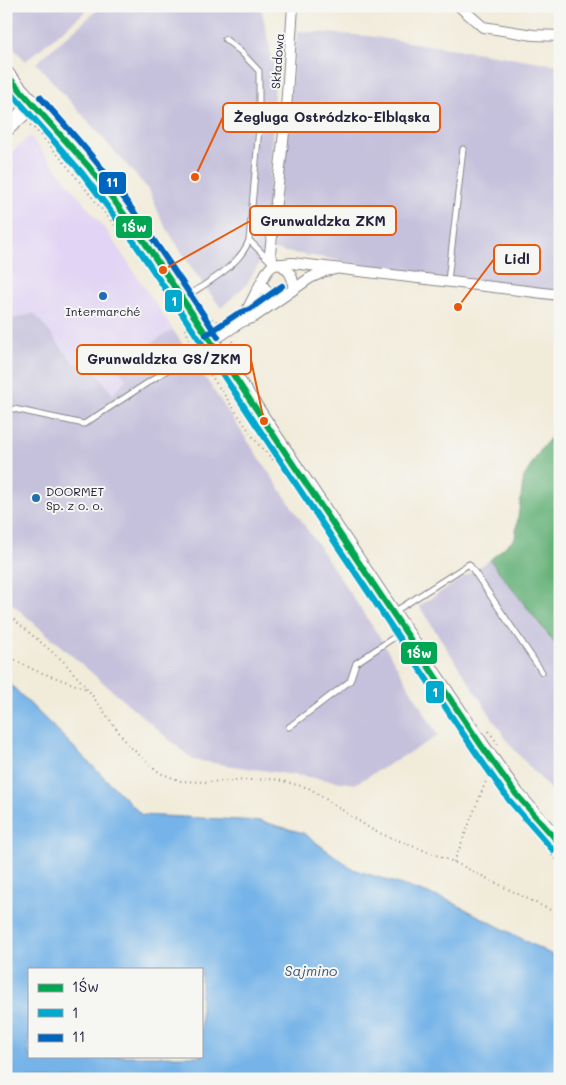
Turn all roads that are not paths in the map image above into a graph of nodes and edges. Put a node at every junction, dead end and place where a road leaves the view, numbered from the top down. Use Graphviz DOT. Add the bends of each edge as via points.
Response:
graph roads {
  1 [pos="293,6"];
  2 [pos="459,6"];
  3 [pos="560,36"];
  4 [pos="225,39"];
  5 [pos="6,74"];
  6 [pos="34,104"];
  7 [pos="6,129"];
  8 [pos="463,149"];
  9 [pos="249,240"];
  10 [pos="277,264"];
  11 [pos="340,268"];
  12 [pos="448,281"];
  13 [pos="261,283"];
  14 [pos="294,289"];
  15 [pos="560,294"];
  16 [pos="183,299"];
  17 [pos="279,299"];
  18 [pos="241,322"];
  19 [pos="211,342"];
  20 [pos="14,409"];
  21 [pos="392,612"];
  22 [pos="404,630"];
  23 [pos="542,672"];
  24 [pos="289,727"];
  25 [pos="556,850"];
  1 -- 10 [label="street, Składowa" via="285,124 270,253"];
  2 -- 3 [label="street" via="483,27"];
  4 -- 9 [label="lane" via="259,71 259,128"];
  5 -- 6 [label="main road"];
  6 -- 7 [label="main road"];
  6 -- 16 [label="main road" via="89,167"];
  8 -- 12 [label="lane"];
  9 -- 10 [label="lane"];
  9 -- 16 [label="lane" via="232,264"];
  10 -- 11 [label="street"];
  10 -- 13 [label="street" via="270,268"];
  10 -- 14 [label="street, Składowa" via="288,269"];
  11 -- 12 [label="street"];
  11 -- 14 [label="street" via="325,271"];
  12 -- 15 [label="street"];
  13 -- 17 [label="street" via="268,293"];
  13 -- 18 [label="street"];
  14 -- 17 [label="street"];
  16 -- 19 [label="main road"];
  17 -- 18 [label="street"];
  18 -- 19 [label="street"];
  19 -- 20 [label="lane" via="84,424"];
  19 -- 21 [label="main road"];
  21 -- 22 [label="main road"];
  21 -- 23 [label="lane" via="469,564"];
  22 -- 24 [label="lane" via="356,663 350,681"];
  22 -- 25 [label="main road"];
}
